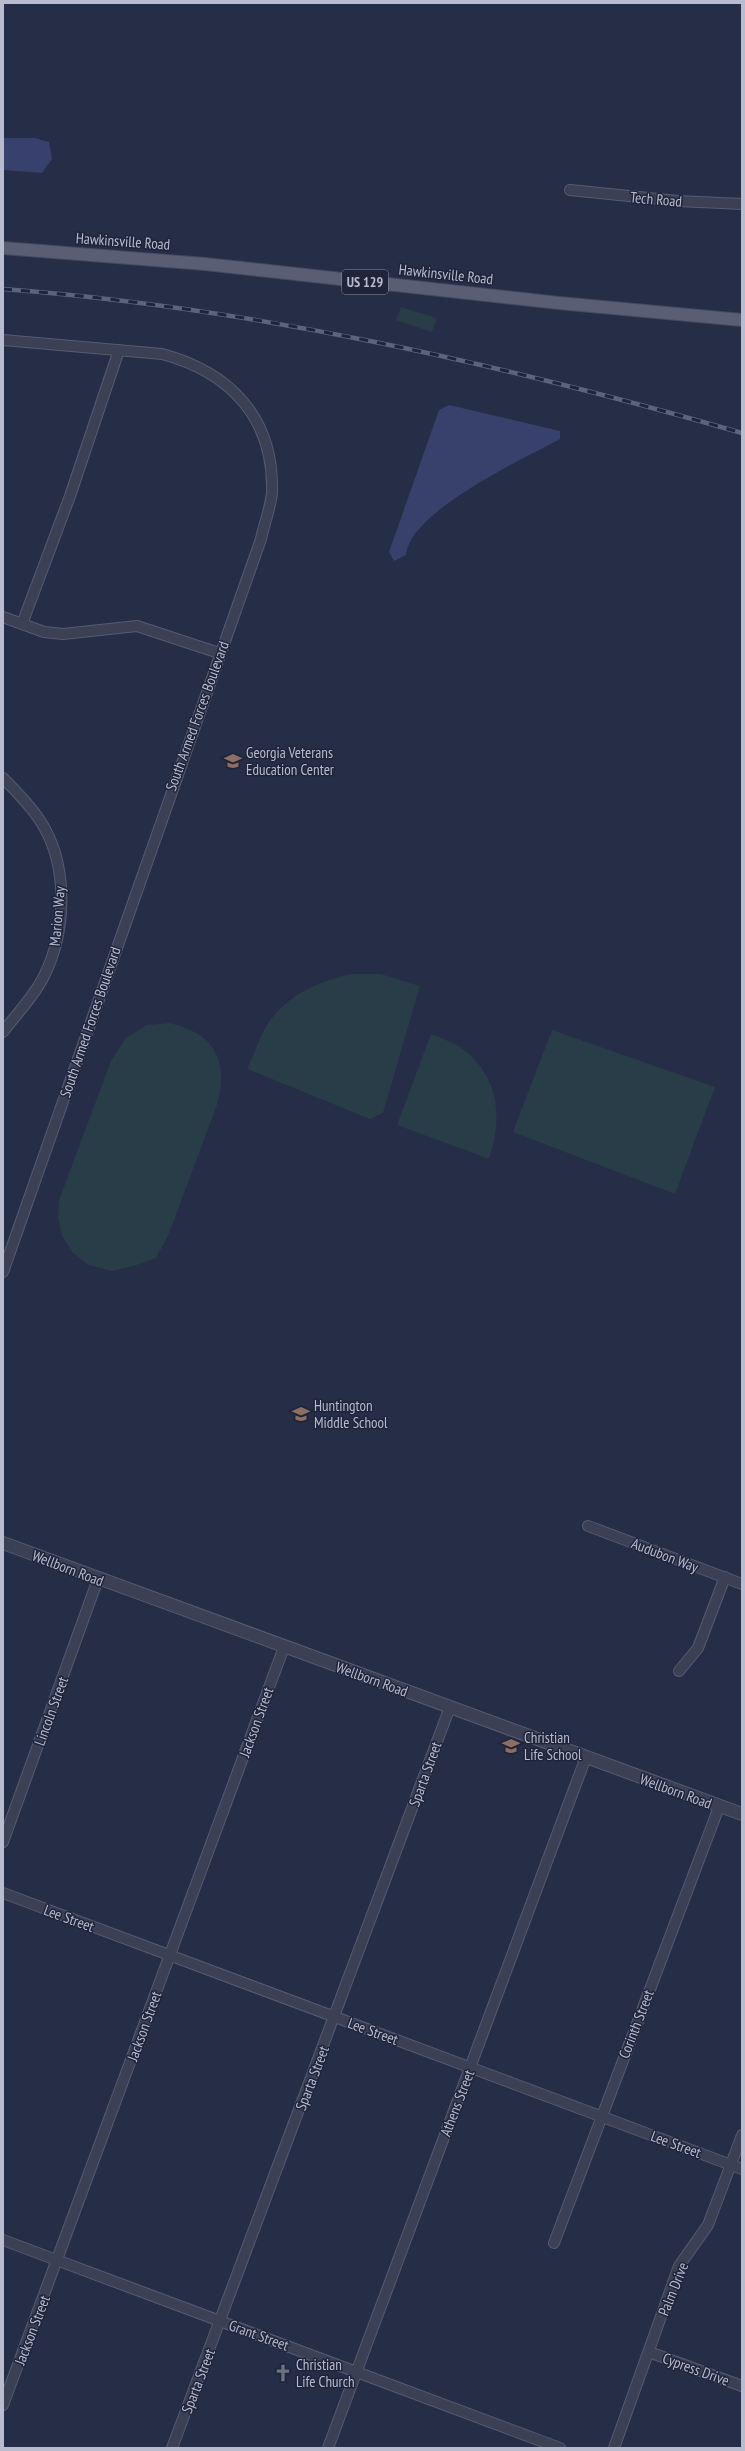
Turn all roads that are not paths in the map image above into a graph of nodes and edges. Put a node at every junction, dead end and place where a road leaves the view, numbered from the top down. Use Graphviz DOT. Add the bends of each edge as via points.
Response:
graph roads {
  1 [pos="570,190"];
  2 [pos="742,204"];
  3 [pos="3,248"];
  4 [pos="742,320"];
  5 [pos="3,340"];
  6 [pos="119,350"];
  7 [pos="3,617"];
  8 [pos="22,624"];
  9 [pos="219,653"];
  10 [pos="3,778"];
  11 [pos="3,1032"];
  12 [pos="3,1272"];
  13 [pos="588,1526"];
  14 [pos="3,1543"];
  15 [pos="725,1577"];
  16 [pos="98,1579"];
  17 [pos="742,1584"];
  18 [pos="284,1647"];
  19 [pos="679,1671"];
  20 [pos="450,1708"];
  21 [pos="586,1757"];
  22 [pos="719,1806"];
  23 [pos="742,1814"];
  24 [pos="3,1842"];
  25 [pos="3,1893"];
  26 [pos="170,1956"];
  27 [pos="335,2017"];
  28 [pos="470,2068"];
  29 [pos="601,2116"];
  30 [pos="742,2135"];
  31 [pos="732,2165"];
  32 [pos="742,2169"];
  33 [pos="3,2240"];
  34 [pos="554,2243"];
  35 [pos="58,2260"];
  36 [pos="221,2321"];
  37 [pos="649,2352"];
  38 [pos="356,2372"];
  39 [pos="742,2386"];
  40 [pos="3,2405"];
  41 [pos="172,2448"];
  42 [pos="328,2448"];
  43 [pos="560,2448"];
  44 [pos="614,2448"];
  1 -- 2 [label="street, Tech Road" via="678,201"];
  3 -- 4 [label="main road, Hawkinsville Road / US 129" via="205,264 559,303"];
  5 -- 6 [label="street, South Armed Forces Boulevard"];
  6 -- 8 [label="street" via="70,496"];
  6 -- 9 [label="street, South Armed Forces Boulevard" via="162,354 207,370 232,389 253,414 263,437 269,461 272,493 261,539"];
  7 -- 8 [label="street"];
  8 -- 9 [label="street" via="44,632 63,634 137,626"];
  9 -- 12 [label="street, South Armed Forces Boulevard"];
  10 -- 11 [label="street, Marion Way" via="40,820 56,860 61,892 55,946 44,976 34,994"];
  13 -- 15 [label="street, Audubon Way"];
  14 -- 16 [label="street, Wellborn Road"];
  15 -- 17 [label="street, Audubon Way"];
  15 -- 19 [label="street" via="698,1648"];
  16 -- 18 [label="street, Wellborn Road"];
  16 -- 24 [label="street, Lincoln Street"];
  18 -- 20 [label="street, Wellborn Road"];
  18 -- 26 [label="street, Jackson Street"];
  20 -- 21 [label="street, Wellborn Road"];
  20 -- 27 [label="street, Sparta Street"];
  21 -- 22 [label="street, Wellborn Road"];
  21 -- 28 [label="street, Athens Street"];
  22 -- 23 [label="street, Wellborn Road"];
  22 -- 29 [label="street, Corinth Street"];
  25 -- 26 [label="street, Lee Street"];
  26 -- 27 [label="street, Lee Street"];
  26 -- 35 [label="street, Jackson Street"];
  27 -- 28 [label="street, Lee Street"];
  27 -- 36 [label="street, Sparta Street"];
  28 -- 29 [label="street, Lee Street"];
  28 -- 38 [label="street, Athens Street"];
  29 -- 31 [label="street, Lee Street"];
  29 -- 34 [label="street, Corinth Street"];
  30 -- 31 [label="street, Palm Drive"];
  31 -- 32 [label="street, Lee Street"];
  31 -- 37 [label="street, Palm Drive" via="708,2225 679,2266"];
  33 -- 35 [label="street, Grant Street"];
  35 -- 36 [label="street, Grant Street"];
  35 -- 40 [label="street, Jackson Street"];
  36 -- 38 [label="street, Grant Street"];
  36 -- 41 [label="street, Sparta Street"];
  37 -- 39 [label="street, Cypress Drive"];
  37 -- 44 [label="street, Palm Drive"];
  38 -- 42 [label="street, Athens Street"];
  38 -- 43 [label="street, Grant Street"];
}
